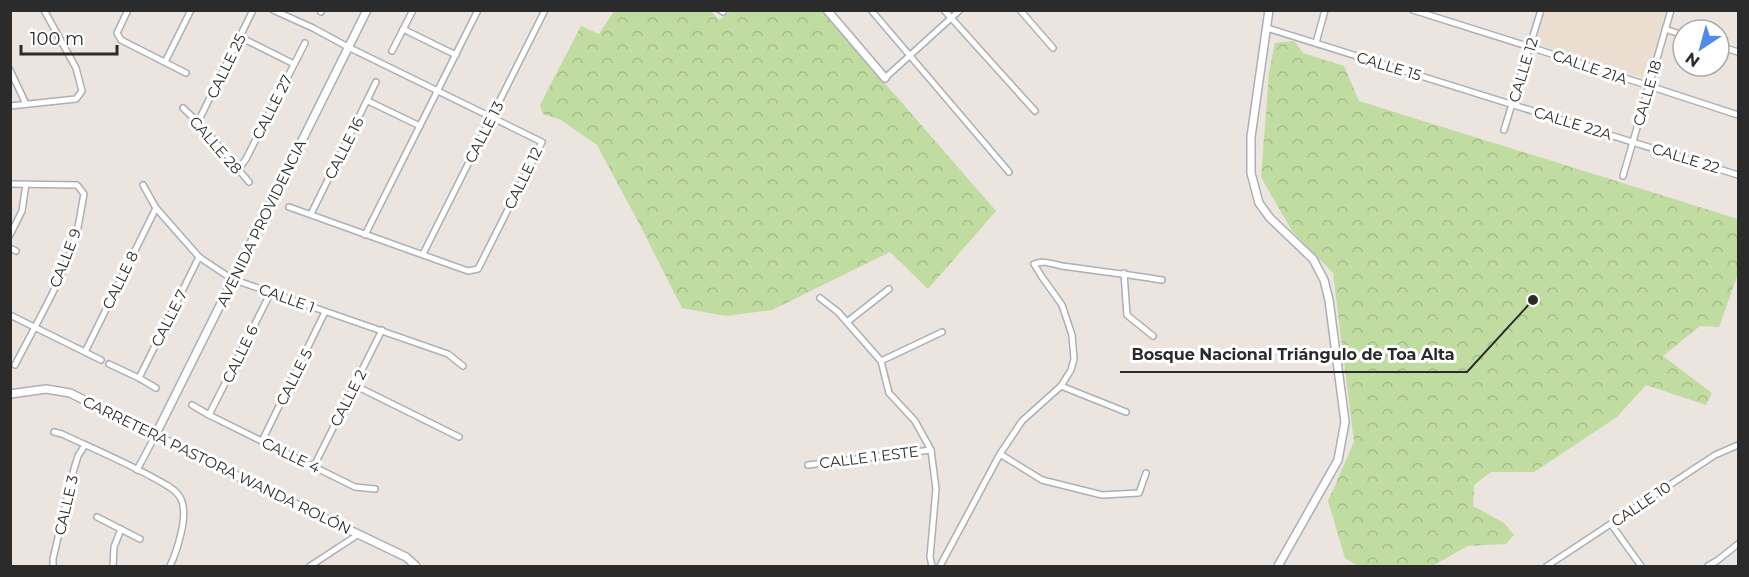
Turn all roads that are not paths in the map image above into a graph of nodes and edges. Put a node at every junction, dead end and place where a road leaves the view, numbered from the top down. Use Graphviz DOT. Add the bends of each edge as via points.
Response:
graph roads {
  1 [pos="44,10"];
  2 [pos="128,10"];
  3 [pos="191,10"];
  4 [pos="253,10"];
  5 [pos="273,10"];
  6 [pos="367,10"];
  7 [pos="413,10"];
  8 [pos="478,10"];
  9 [pos="545,10"];
  10 [pos="827,10"];
  11 [pos="870,10"];
  12 [pos="944,10"];
  13 [pos="960,10"];
  14 [pos="1020,10"];
  15 [pos="1269,10"];
  16 [pos="1325,10"];
  17 [pos="1413,10"];
  18 [pos="1541,10"];
  19 [pos="1671,10"];
  20 [pos="951,18"];
  21 [pos="1267,28"];
  22 [pos="403,29"];
  23 [pos="1665,29"];
  24 [pos="1671,31"];
  25 [pos="240,37"];
  26 [pos="305,43"];
  27 [pos="1316,44"];
  28 [pos="348,47"];
  29 [pos="1530,47"];
  30 [pos="1053,48"];
  31 [pos="392,51"];
  32 [pos="456,55"];
  33 [pos="909,56"];
  34 [pos="165,62"];
  35 [pos="294,64"];
  36 [pos="10,70"];
  37 [pos="186,73"];
  38 [pos="885,78"];
  39 [pos="376,82"];
  40 [pos="1649,87"];
  41 [pos="438,91"];
  42 [pos="368,100"];
  43 [pos="26,104"];
  44 [pos="1512,104"];
  45 [pos="10,106"];
  46 [pos="183,108"];
  47 [pos="1035,111"];
  48 [pos="1738,115"];
  49 [pos="491,117"];
  50 [pos="198,122"];
  51 [pos="420,126"];
  52 [pos="1504,130"];
  53 [pos="1634,142"];
  54 [pos="238,171"];
  55 [pos="1009,172"];
  56 [pos="1738,175"];
  57 [pos="1623,176"];
  58 [pos="249,182"];
  59 [pos="10,184"];
  60 [pos="26,184"];
  61 [pos="143,185"];
  62 [pos="289,207"];
  63 [pos="156,208"];
  64 [pos="311,214"];
  65 [pos="10,235"];
  66 [pos="365,235"];
  67 [pos="423,254"];
  68 [pos="199,257"];
  69 [pos="1124,273"];
  70 [pos="232,279"];
  71 [pos="1162,280"];
  72 [pos="889,289"];
  73 [pos="271,292"];
  74 [pos="820,298"];
  75 [pos="325,312"];
  76 [pos="10,315"];
  77 [pos="847,322"];
  78 [pos="35,326"];
  79 [pos="382,330"];
  80 [pos="942,332"];
  81 [pos="1153,336"];
  82 [pos="85,352"];
  83 [pos="101,360"];
  84 [pos="881,360"];
  85 [pos="109,364"];
  86 [pos="15,365"];
  87 [pos="463,366"];
  88 [pos="139,378"];
  89 [pos="354,385"];
  90 [pos="1061,386"];
  91 [pos="156,388"];
  92 [pos="10,394"];
  93 [pos="192,405"];
  94 [pos="1126,412"];
  95 [pos="209,415"];
  96 [pos="54,432"];
  97 [pos="155,436"];
  98 [pos="459,437"];
  99 [pos="261,441"];
  100 [pos="85,445"];
  101 [pos="1738,445"];
  102 [pos="931,450"];
  103 [pos="1000,454"];
  104 [pos="808,465"];
  105 [pos="314,466"];
  106 [pos="137,470"];
  107 [pos="1146,473"];
  108 [pos="375,489"];
  109 [pos="97,517"];
  110 [pos="1611,524"];
  111 [pos="121,529"];
  112 [pos="358,534"];
  113 [pos="140,539"];
  114 [pos="1738,544"];
  115 [pos="53,567"];
  116 [pos="113,567"];
  117 [pos="170,567"];
  118 [pos="310,567"];
  119 [pos="417,567"];
  120 [pos="932,567"];
  121 [pos="940,567"];
  122 [pos="1278,567"];
  123 [pos="1547,567"];
  124 [pos="1641,567"];
  125 [pos="1708,567"];
  1 -- 43 [label="street" via="76,68 82,91 76,99"];
  2 -- 34 [label="street" via="117,33 121,40"];
  3 -- 34 [label="street"];
  4 -- 25 [label="street, CALLE 25"];
  5 -- 28 [label="street, CALLE 12"];
  6 -- 28 [label="street, AVENIDA PROVIDENCIA"];
  7 -- 22 [label="street"];
  8 -- 32 [label="street"];
  9 -- 49 [label="street, CALLE 13"];
  10 -- 38 [label="street"];
  11 -- 33 [label="street"];
  12 -- 20 [label="street"];
  13 -- 20 [label="street"];
  14 -- 30 [label="street"];
  15 -- 21 [label="street"];
  16 -- 27 [label="street"];
  17 -- 29 [label="street, CALLE 21A"];
  18 -- 29 [label="street, CALLE 12"];
  19 -- 23 [label="street, CALLE 18"];
  20 -- 33 [label="street"];
  20 -- 47 [label="street"];
  21 -- 27 [label="street, CALLE 15"];
  21 -- 122 [label="street" via="1251,137 1251,173 1259,203 1313,260 1324,280 1345,422 1338,460"];
  22 -- 31 [label="street"];
  22 -- 32 [label="street"];
  23 -- 24 [label="street"];
  23 -- 40 [label="street, CALLE 18"];
  25 -- 35 [label="street"];
  25 -- 50 [label="street, CALLE 25"];
  26 -- 35 [label="street, CALLE 27"];
  27 -- 44 [label="street, CALLE 15"];
  28 -- 41 [label="street, CALLE 12"];
  28 -- 70 [label="street, AVENIDA PROVIDENCIA"];
  29 -- 40 [label="street, CALLE 21A"];
  29 -- 44 [label="street, CALLE 12"];
  32 -- 41 [label="street"];
  33 -- 38 [label="street"];
  33 -- 55 [label="street"];
  34 -- 37 [label="street"];
  35 -- 54 [label="street, CALLE 27"];
  36 -- 43 [label="street"];
  39 -- 42 [label="street, CALLE 16"];
  40 -- 48 [label="street, CALLE 21A"];
  40 -- 53 [label="street, CALLE 18"];
  41 -- 49 [label="street, CALLE 12"];
  41 -- 51 [label="street"];
  42 -- 51 [label="street"];
  42 -- 64 [label="street, CALLE 16"];
  43 -- 45 [label="street"];
  44 -- 52 [label="street, CALLE 12"];
  44 -- 53 [label="street, CALLE 22A"];
  46 -- 50 [label="street, CALLE 28"];
  49 -- 67 [label="street, CALLE 13"];
  49 -- 67 [label="street, CALLE 12" via="542,142 478,268 468,271"];
  50 -- 54 [label="street, CALLE 28"];
  51 -- 66 [label="street"];
  53 -- 56 [label="street, CALLE 22"];
  53 -- 57 [label="street, CALLE 18"];
  54 -- 58 [label="street, CALLE 28"];
  59 -- 60 [label="street, CALLE 9"];
  60 -- 65 [label="street" via="22,211"];
  60 -- 78 [label="street, CALLE 9" via="77,185 84,194 75,239"];
  61 -- 63 [label="street, CALLE 1"];
  62 -- 64 [label="street, CALLE 12"];
  63 -- 68 [label="street, CALLE 1"];
  63 -- 82 [label="street, CALLE 8"];
  64 -- 66 [label="street, CALLE 12"];
  66 -- 67 [label="street, CALLE 12"];
  68 -- 70 [label="street, CALLE 1"];
  68 -- 88 [label="street, CALLE 7"];
  69 -- 71 [label="street"];
  69 -- 81 [label="street" via="1127,315"];
  69 -- 90 [label="street" via="1041,261 1034,264 1062,305 1072,335 1074,359"];
  70 -- 73 [label="street, CALLE 1"];
  70 -- 97 [label="street, AVENIDA PROVIDENCIA"];
  72 -- 77 [label="street"];
  73 -- 75 [label="street, CALLE 1"];
  73 -- 95 [label="street, CALLE 6"];
  74 -- 77 [label="street"];
  75 -- 79 [label="street, CALLE 1"];
  75 -- 99 [label="street, CALLE 5"];
  76 -- 78 [label="street"];
  77 -- 84 [label="street"];
  78 -- 82 [label="street"];
  78 -- 86 [label="street, CALLE 9"];
  79 -- 87 [label="street, CALLE 1" via="448,354"];
  79 -- 89 [label="street, CALLE 2"];
  80 -- 84 [label="street"];
  82 -- 83 [label="street"];
  84 -- 102 [label="street" via="889,393 915,421"];
  85 -- 88 [label="street"];
  88 -- 91 [label="street"];
  89 -- 98 [label="street"];
  89 -- 105 [label="street, CALLE 2"];
  90 -- 94 [label="street"];
  90 -- 103 [label="street" via="1022,421"];
  92 -- 97 [label="street, CARRETERA PASTORA WANDA ROLÓN" via="62,391"];
  93 -- 95 [label="street, CALLE 4"];
  95 -- 99 [label="street, CALLE 4"];
  96 -- 100 [label="street"];
  97 -- 106 [label="street"];
  97 -- 112 [label="street, CARRETERA PASTORA WANDA ROLÓN"];
  99 -- 105 [label="street, CALLE 4"];
  100 -- 106 [label="street"];
  100 -- 115 [label="street, CALLE 3" via="74,469"];
  101 -- 110 [label="street, CALLE 10" via="1715,455"];
  102 -- 104 [label="street, CALLE 1 ESTE"];
  102 -- 120 [label="street" via="936,489"];
  103 -- 107 [label="street" via="1042,480 1102,495 1139,493"];
  103 -- 121 [label="street"];
  105 -- 108 [label="street, CALLE 4" via="355,487"];
  106 -- 117 [label="street" via="168,486 182,500 184,519"];
  109 -- 111 [label="street"];
  110 -- 123 [label="street, CALLE 10"];
  110 -- 124 [label="street"];
  111 -- 113 [label="street"];
  111 -- 116 [label="street" via="114,547"];
  112 -- 118 [label="street"];
  112 -- 119 [label="street, CARRETERA PASTORA WANDA ROLÓN" via="406,557"];
  114 -- 125 [label="street"];
}
